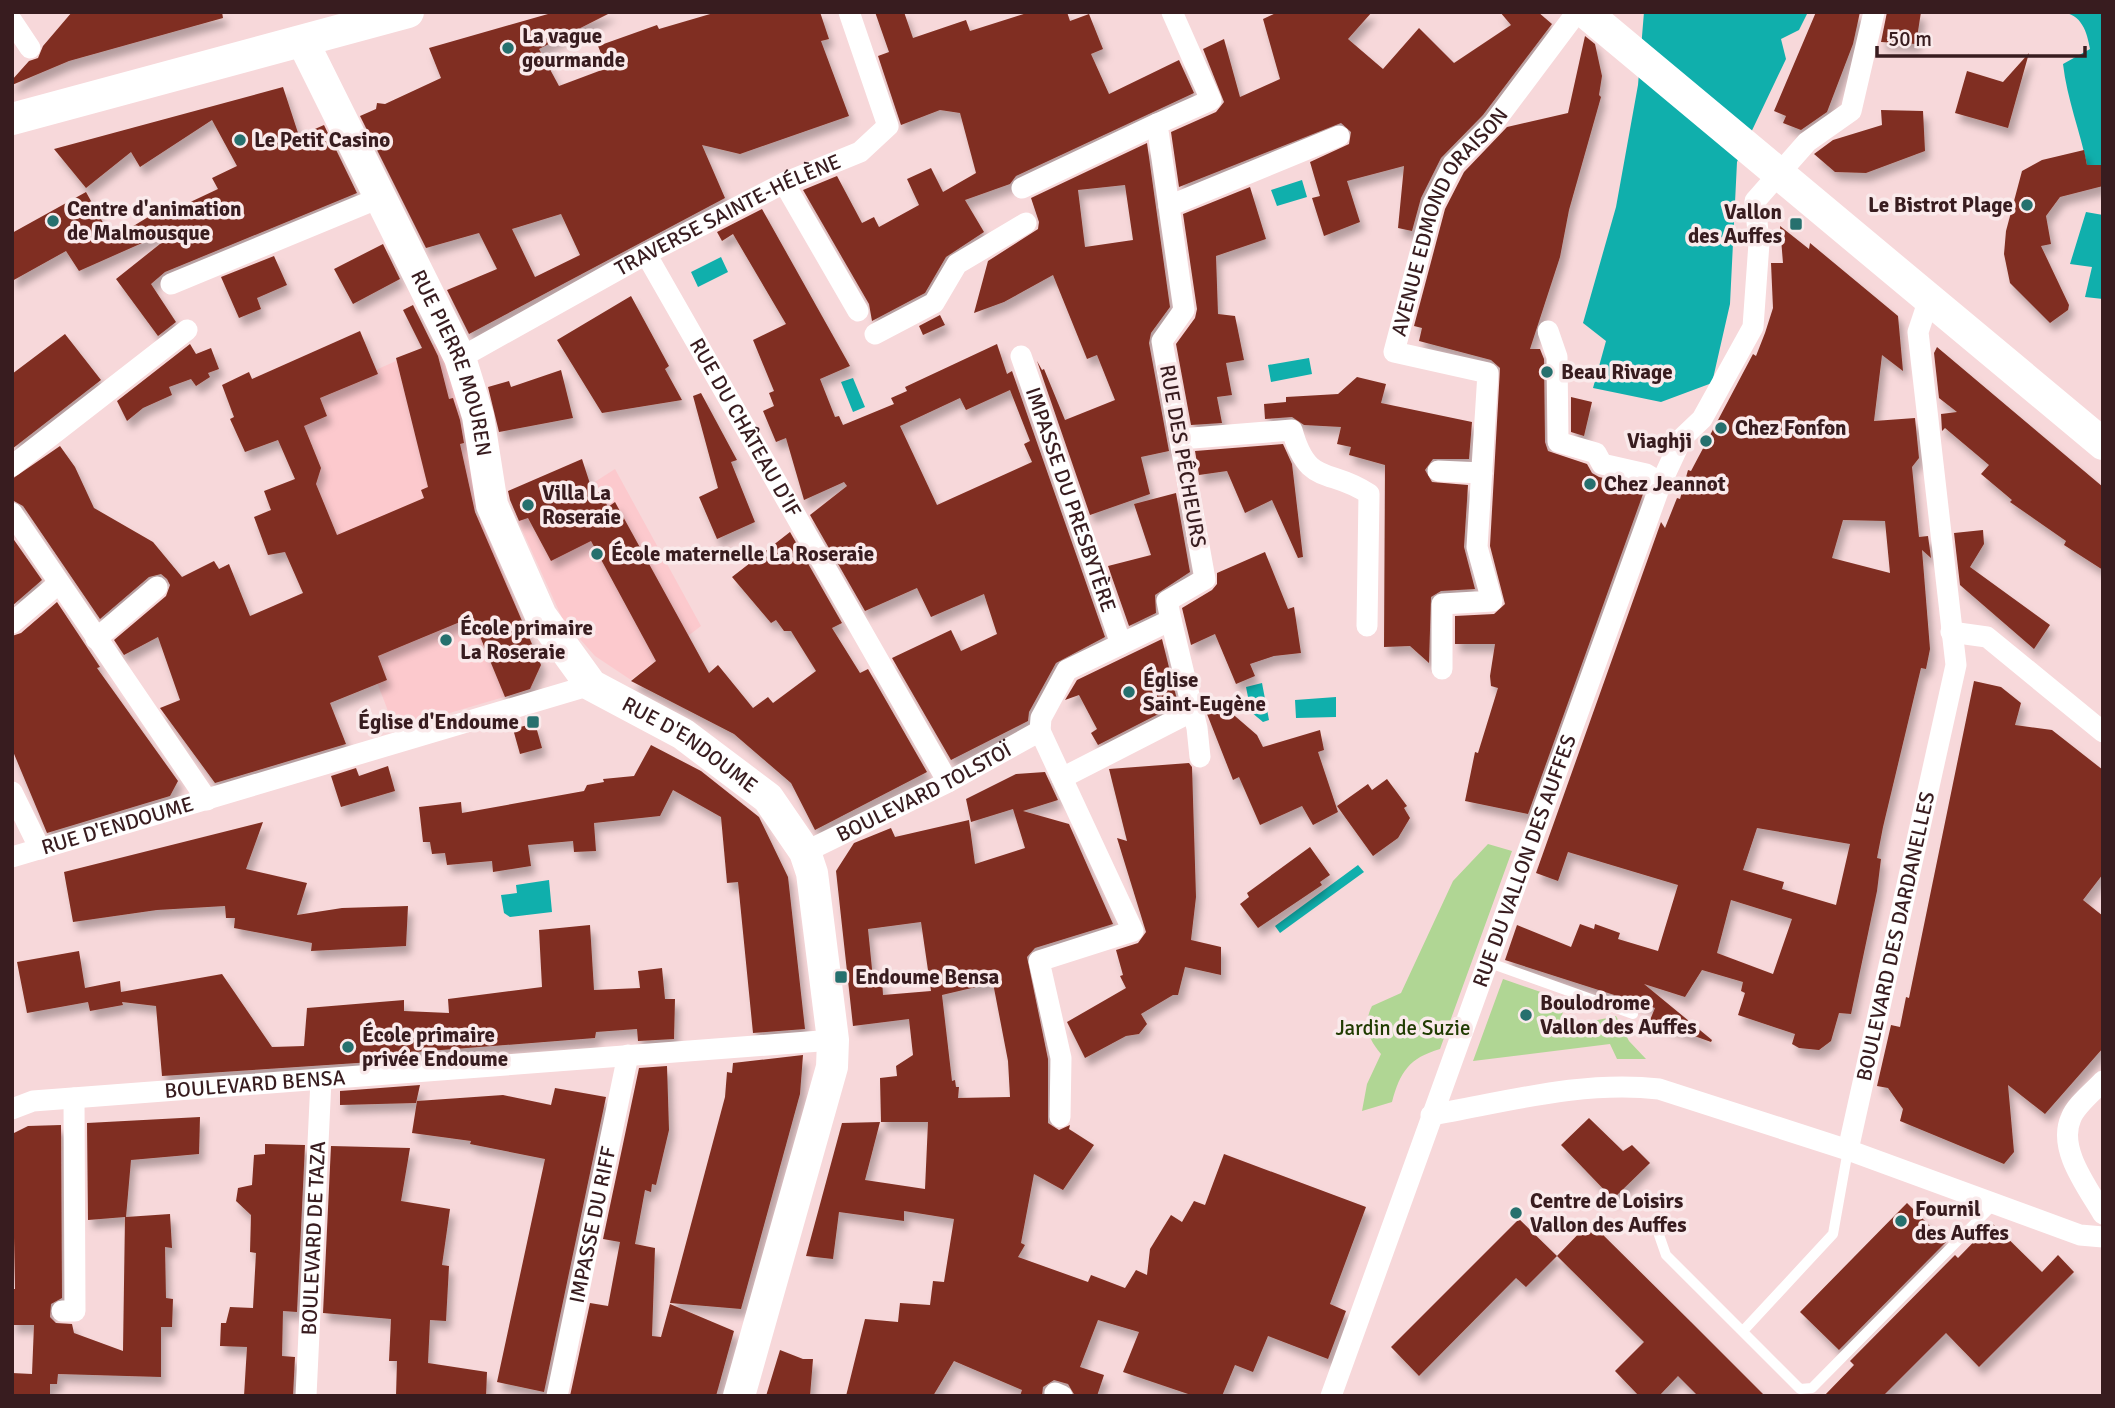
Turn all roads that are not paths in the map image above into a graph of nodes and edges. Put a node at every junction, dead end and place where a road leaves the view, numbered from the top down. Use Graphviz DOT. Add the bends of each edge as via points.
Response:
graph roads {
  1 [pos="408,12"];
  2 [pos="849,12"];
  3 [pos="1172,12"];
  4 [pos="1874,12"];
  5 [pos="1588,17"];
  6 [pos="12,21"];
  7 [pos="303,41"];
  8 [pos="30,47"];
  9 [pos="12,119"];
  10 [pos="1157,124"];
  11 [pos="1339,136"];
  12 [pos="784,183"];
  13 [pos="1022,188"];
  14 [pos="379,198"];
  15 [pos="1170,206"];
  16 [pos="1026,223"];
  17 [pos="646,254"];
  18 [pos="171,284"];
  19 [pos="1929,299"];
  20 [pos="858,310"];
  21 [pos="187,330"];
  22 [pos="1548,331"];
  23 [pos="875,334"];
  24 [pos="1021,356"];
  25 [pos="460,358"];
  26 [pos="1180,439"];
  27 [pos="2103,444"];
  28 [pos="12,466"];
  29 [pos="1438,471"];
  30 [pos="1482,473"];
  31 [pos="1661,483"];
  32 [pos="12,513"];
  33 [pos="59,583"];
  34 [pos="157,587"];
  35 [pos="1171,620"];
  36 [pos="12,623"];
  37 [pos="1367,626"];
  38 [pos="1951,632"];
  39 [pos="96,639"];
  40 [pos="1121,644"];
  41 [pos="1442,669"];
  42 [pos="591,685"];
  43 [pos="1193,711"];
  44 [pos="1040,732"];
  45 [pos="2103,732"];
  46 [pos="1200,757"];
  47 [pos="1062,778"];
  48 [pos="948,782"];
  49 [pos="12,792"];
  50 [pos="206,800"];
  51 [pos="40,849"];
  52 [pos="806,852"];
  53 [pos="12,857"];
  54 [pos="1488,962"];
  55 [pos="1633,1014"];
  56 [pos="833,1040"];
  57 [pos="628,1055"];
  58 [pos="321,1080"];
  59 [pos="2103,1081"];
  60 [pos="74,1098"];
  61 [pos="12,1110"];
  62 [pos="1431,1115"];
  63 [pos="1060,1117"];
  64 [pos="1848,1150"];
  65 [pos="1994,1203"];
  66 [pos="2103,1214"];
  67 [pos="1659,1220"];
  68 [pos="2103,1237"];
  69 [pos="62,1311"];
  70 [pos="1743,1331"];
  71 [pos="1335,1386"];
  72 [pos="306,1396"];
  73 [pos="557,1396"];
  74 [pos="739,1396"];
  1 -- 7 [label="street"];
  2 -- 12 [label="street, TRAVERSE SAINTE-HÉLÈNE" via="888,126 860,152"];
  3 -- 10 [label="street" via="1212,100"];
  4 -- 31 [label="street, RUE DU VALLON DES AUFFES" via="1852,111 1807,142 1755,201 1759,243 1754,327 1703,419 1682,438"];
  5 -- 19 [label="street"];
  5 -- 30 [label="street, AVENUE EDMOND ORAISON" via="1453,164 1433,204 1394,352 1488,373"];
  6 -- 8 [label="street"];
  7 -- 9 [label="street"];
  7 -- 14 [label="street, RUE PIERRE MOUREN"];
  10 -- 13 [label="street"];
  10 -- 15 [label="street, RUE DES PÊCHEURS"];
  11 -- 15 [label="street"];
  12 -- 17 [label="street, TRAVERSE SAINTE-HÉLÈNE"];
  12 -- 20 [label="street"];
  14 -- 18 [label="street"];
  14 -- 25 [label="street, RUE PIERRE MOUREN"];
  15 -- 26 [label="street, RUE DES PÊCHEURS" via="1184,310 1162,341"];
  16 -- 23 [label="street" via="957,264 934,303"];
  17 -- 25 [label="street, TRAVERSE SAINTE-HÉLÈNE"];
  17 -- 48 [label="street, RUE DU CHÂTEAU D'IF"];
  19 -- 27 [label="street"];
  19 -- 38 [label="street, BOULEVARD DES DARDANELLES" via="1918,332"];
  21 -- 28 [label="street"];
  22 -- 31 [label="street" via="1557,357 1558,442 1596,453 1602,464 1646,474"];
  24 -- 40 [label="street, IMPASSE DU PRESBYTÈRE"];
  25 -- 42 [label="street, RUE PIERRE MOUREN" via="478,416 492,505 541,616"];
  26 -- 35 [label="street, RUE DES PÊCHEURS" via="1205,579 1167,601"];
  26 -- 37 [label="street" via="1292,430 1299,456 1311,468 1369,494"];
  29 -- 30 [label="street"];
  30 -- 41 [label="street, AVENUE EDMOND ORAISON" via="1477,547 1492,601 1442,604"];
  31 -- 54 [label="street, RUE DU VALLON DES AUFFES"];
  32 -- 33 [label="street"];
  33 -- 36 [label="street"];
  33 -- 39 [label="street"];
  34 -- 39 [label="street"];
  35 -- 40 [label="street"];
  35 -- 43 [label="street"];
  38 -- 45 [label="street" via="1987,637"];
  38 -- 64 [label="street, BOULEVARD DES DARDANELLES" via="1956,664"];
  39 -- 50 [label="street"];
  40 -- 44 [label="street" via="1067,670 1041,718"];
  42 -- 50 [label="street, RUE D'ENDOUME"];
  42 -- 52 [label="street, RUE D'ENDOUME" via="683,734 768,798"];
  43 -- 46 [label="street"];
  43 -- 47 [label="street"];
  44 -- 47 [label="street"];
  44 -- 48 [label="street, BOULEVARD TOLSTOÏ"];
  47 -- 63 [label="street" via="1133,931 1040,961 1061,1058"];
  48 -- 52 [label="street, BOULEVARD TOLSTOÏ"];
  49 -- 51 [label="street"];
  50 -- 51 [label="street, RUE D'ENDOUME"];
  51 -- 53 [label="street, RUE D'ENDOUME"];
  52 -- 56 [label="street, RUE D'ENDOUME"];
  54 -- 55 [label="lane"];
  54 -- 62 [label="street, RUE DU VALLON DES AUFFES"];
  56 -- 57 [label="street, BOULEVARD BENSA"];
  56 -- 74 [label="street, RUE D'ENDOUME" via="832,1067"];
  57 -- 58 [label="street, BOULEVARD BENSA"];
  57 -- 73 [label="street, IMPASSE DU RIFF"];
  58 -- 60 [label="street, BOULEVARD BENSA"];
  58 -- 72 [label="street, BOULEVARD DE TAZA"];
  59 -- 66 [label="street" via="2071,1117 2067,1137"];
  60 -- 61 [label="street, BOULEVARD BENSA" via="33,1101"];
  60 -- 69 [label="street" via="75,1311"];
  62 -- 64 [label="street" via="1584,1088 1634,1086 1659,1089"];
  62 -- 71 [label="street, RUE DU VALLON DES AUFFES"];
  64 -- 65 [label="street"];
  64 -- 70 [label="lane" via="1833,1234"];
  65 -- 68 [label="street" via="2080,1235"];
  65 -- 70 [label="lane" via="1812,1388 1800,1389"];
  67 -- 70 [label="lane" via="1666,1255"];
}
